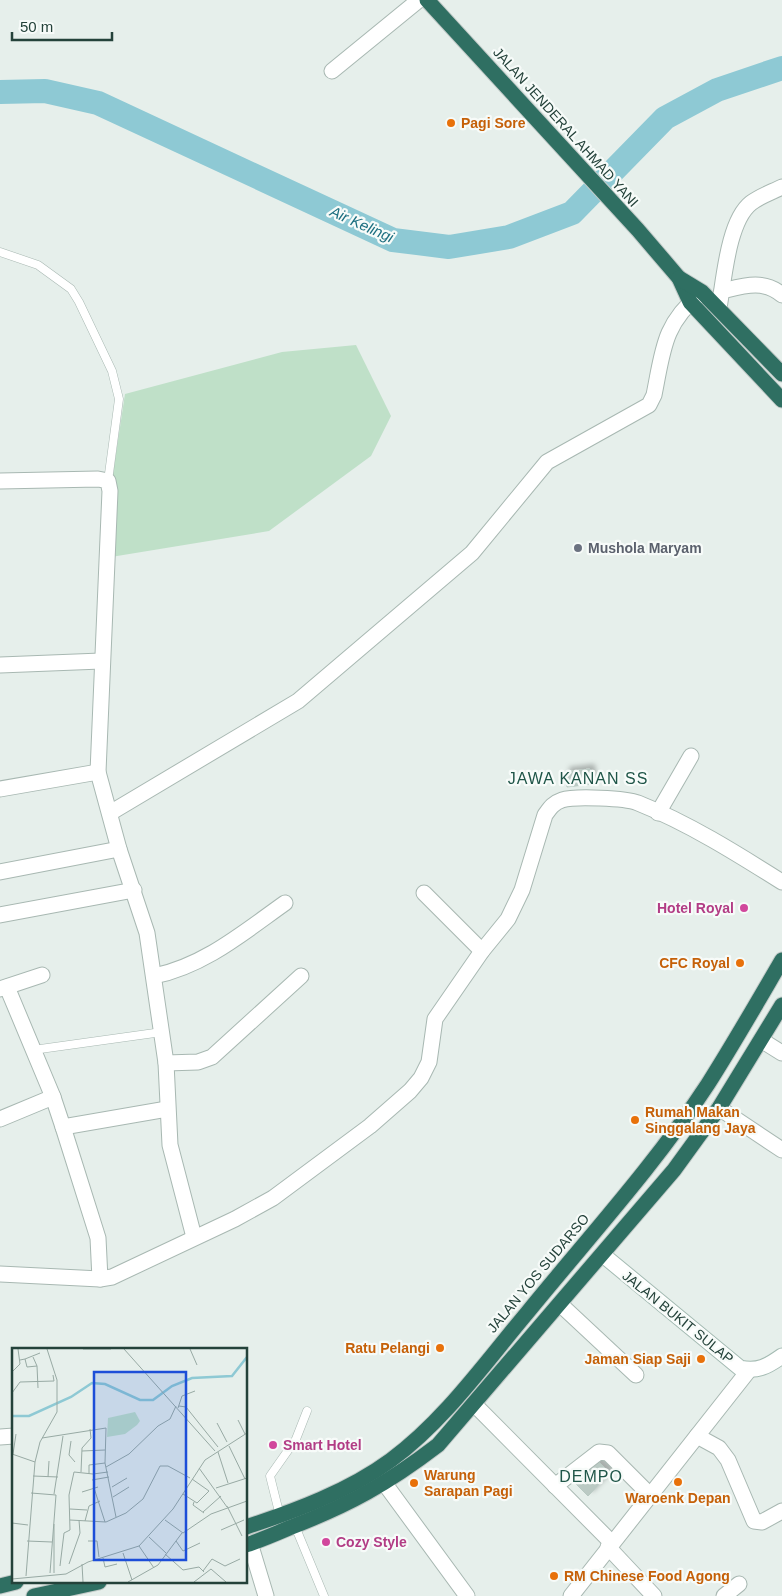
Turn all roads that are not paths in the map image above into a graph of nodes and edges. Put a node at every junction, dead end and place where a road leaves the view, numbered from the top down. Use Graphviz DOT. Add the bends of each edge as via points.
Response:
graph roads {
  1 [pos="419,0"];
  2 [pos="427,0"];
  3 [pos="332,71"];
  4 [pos="782,187"];
  5 [pos="0,252"];
  6 [pos="679,278"];
  7 [pos="722,291"];
  8 [pos="702,292"];
  9 [pos="782,294"];
  10 [pos="690,302"];
  11 [pos="719,308"];
  12 [pos="782,374"];
  13 [pos="782,400"];
  14 [pos="108,481"];
  15 [pos="0,482"];
  16 [pos="101,661"];
  17 [pos="0,666"];
  18 [pos="691,756"];
  19 [pos="98,772"];
  20 [pos="0,789"];
  21 [pos="110,813"];
  22 [pos="658,813"];
  23 [pos="119,850"];
  24 [pos="0,872"];
  25 [pos="782,882"];
  26 [pos="134,890"];
  27 [pos="424,893"];
  28 [pos="285,903"];
  29 [pos="0,915"];
  30 [pos="482,950"];
  31 [pos="782,960"];
  32 [pos="42,975"];
  33 [pos="154,976"];
  34 [pos="301,976"];
  35 [pos="4,988"];
  36 [pos="782,1005"];
  37 [pos="162,1032"];
  38 [pos="761,1040"];
  39 [pos="33,1050"];
  40 [pos="782,1053"];
  41 [pos="166,1063"];
  42 [pos="53,1097"];
  43 [pos="719,1108"];
  44 [pos="166,1110"];
  45 [pos="0,1119"];
  46 [pos="63,1127"];
  47 [pos="782,1150"];
  48 [pos="194,1237"];
  49 [pos="587,1240"];
  50 [pos="603,1255"];
  51 [pos="0,1274"];
  52 [pos="100,1279"];
  53 [pos="560,1305"];
  54 [pos="782,1356"];
  55 [pos="749,1370"];
  56 [pos="636,1375"];
  57 [pos="474,1404"];
  58 [pos="307,1411"];
  59 [pos="696,1436"];
  60 [pos="385,1484"];
  61 [pos="556,1486"];
  62 [pos="650,1495"];
  63 [pos="326,1496"];
  64 [pos="333,1511"];
  65 [pos="782,1511"];
  66 [pos="280,1516"];
  67 [pos="248,1526"];
  68 [pos="295,1526"];
  69 [pos="248,1544"];
  70 [pos="610,1545"];
  71 [pos="95,1584"];
  72 [pos="739,1584"];
  73 [pos="50,1590"];
  74 [pos="82,1591"];
  75 [pos="34,1596"];
  76 [pos="266,1596"];
  77 [pos="324,1596"];
  78 [pos="467,1596"];
  79 [pos="571,1596"];
  80 [pos="654,1596"];
  81 [pos="724,1596"];
  1 -- 3 [label="street"];
  2 -- 6 [label="highway, JALAN JENDERAL AHMAD YANI" via="541,122"];
  4 -- 7 [label="street" via="750,204 740,217 730,247"];
  5 -- 14 [label="lane" via="38,265 71,289 112,371 119,399"];
  6 -- 8 [label="highway, JALAN JENDERAL AHMAD YANI"];
  6 -- 10 [label="highway, JALAN JENDERAL AHMAD YANI"];
  7 -- 9 [label="street" via="760,285 773,287"];
  7 -- 11 [label="street"];
  8 -- 10 [label="street"];
  8 -- 11 [label="highway, JALAN JENDERAL AHMAD YANI"];
  10 -- 13 [label="highway, JALAN JENDERAL AHMAD YANI"];
  10 -- 21 [label="street" via="669,330 649,405 548,462 472,553 298,701"];
  11 -- 12 [label="highway, JALAN JENDERAL AHMAD YANI"];
  14 -- 15 [label="street"];
  14 -- 16 [label="street"];
  16 -- 17 [label="street"];
  16 -- 19 [label="street"];
  18 -- 22 [label="street"];
  19 -- 20 [label="street"];
  19 -- 21 [label="street"];
  21 -- 23 [label="street"];
  22 -- 25 [label="street" via="722,844"];
  22 -- 30 [label="street" via="636,802 592,798 563,800 552,805 545,816 512,912"];
  23 -- 24 [label="street"];
  23 -- 26 [label="street"];
  26 -- 29 [label="street"];
  26 -- 33 [label="street" via="147,933"];
  27 -- 30 [label="street"];
  28 -- 33 [label="street" via="220,949 176,971"];
  30 -- 48 [label="street" via="435,1018 428,1062 410,1091 370,1126 273,1198"];
  31 -- 49 [label="highway, JALAN YOS SUDARSO" via="708,1084 656,1156"];
  32 -- 35 [label="street"];
  33 -- 37 [label="street"];
  34 -- 41 [label="street" via="212,1057 198,1062"];
  35 -- 39 [label="street"];
  36 -- 38 [label="highway"];
  37 -- 39 [label="lane"];
  37 -- 41 [label="street"];
  38 -- 40 [label="street"];
  38 -- 43 [label="highway"];
  39 -- 42 [label="street"];
  41 -- 44 [label="street"];
  42 -- 45 [label="street"];
  42 -- 46 [label="street"];
  43 -- 47 [label="street"];
  43 -- 50 [label="highway" via="674,1170"];
  44 -- 46 [label="street"];
  44 -- 48 [label="street" via="170,1146"];
  46 -- 52 [label="street" via="98,1238"];
  48 -- 52 [label="street" via="112,1277"];
  49 -- 50 [label="highway"];
  49 -- 63 [label="highway, JALAN YOS SUDARSO" via="461,1392 423,1432 391,1460"];
  50 -- 53 [label="highway"];
  50 -- 55 [label="street, JALAN BUKIT SULAP" via="740,1368"];
  51 -- 52 [label="street"];
  53 -- 56 [label="street"];
  53 -- 57 [label="highway"];
  54 -- 55 [label="street, JALAN BUKIT SULAP" via="763,1369"];
  55 -- 59 [label="street"];
  57 -- 60 [label="highway" via="438,1445"];
  57 -- 61 [label="street"];
  58 -- 66 [label="lane" via="296,1439 270,1476"];
  59 -- 62 [label="street"];
  59 -- 65 [label="street" via="724,1454 754,1521 762,1522"];
  60 -- 64 [label="highway"];
  60 -- 78 [label="street"];
  61 -- 62 [label="street" via="599,1452 608,1453"];
  61 -- 70 [label="street"];
  62 -- 70 [label="street"];
  63 -- 64 [label="highway"];
  63 -- 66 [label="highway, JALAN YOS SUDARSO"];
  64 -- 68 [label="highway"];
  66 -- 67 [label="highway, JALAN YOS SUDARSO"];
  68 -- 69 [label="highway"];
  68 -- 77 [label="lane"];
  69 -- 76 [label="street"];
  70 -- 79 [label="street"];
  70 -- 80 [label="street"];
  71 -- 74 [label="highway"];
  72 -- 81 [label="street"];
  73 -- 74 [label="highway"];
  73 -- 75 [label="highway"];
}
